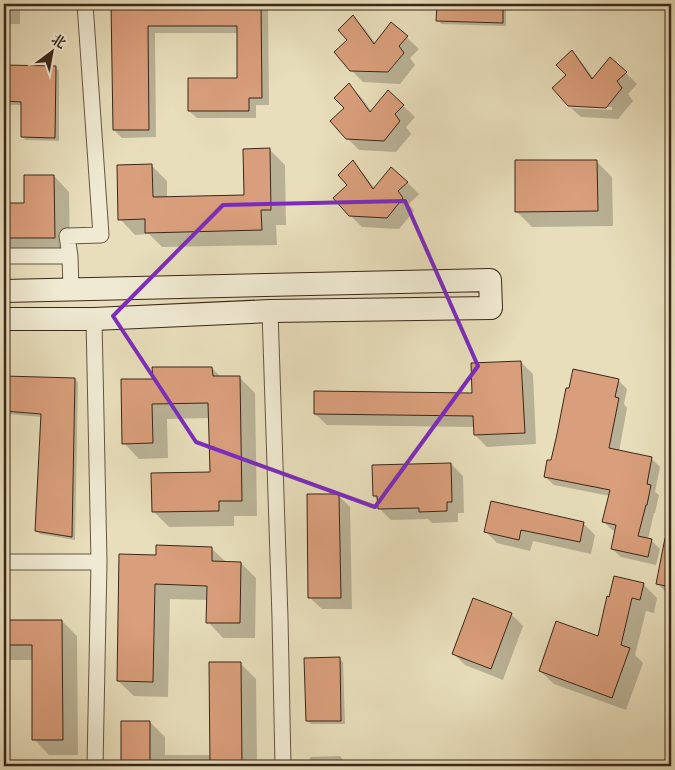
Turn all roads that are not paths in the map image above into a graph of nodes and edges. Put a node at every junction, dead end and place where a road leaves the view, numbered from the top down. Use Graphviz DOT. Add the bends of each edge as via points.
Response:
graph roads {
  1 [pos="85,4"];
  2 [pos="4,256"];
  3 [pos="70,256"];
  4 [pos="71,290"];
  5 [pos="4,291"];
  6 [pos="270,311"];
  7 [pos="4,319"];
  8 [pos="94,319"];
  9 [pos="4,562"];
  10 [pos="99,562"];
  11 [pos="95,766"];
  12 [pos="282,766"];
  1 -- 3 [label="street" via="101,235 67,236"];
  2 -- 3 [label="street"];
  3 -- 4 [label="street"];
  4 -- 5 [label="street"];
  4 -- 6 [label="street" via="490,280 491,308"];
  6 -- 8 [label="street"];
  6 -- 12 [label="street"];
  7 -- 8 [label="street"];
  8 -- 10 [label="street"];
  9 -- 10 [label="street"];
  10 -- 11 [label="street"];
}
